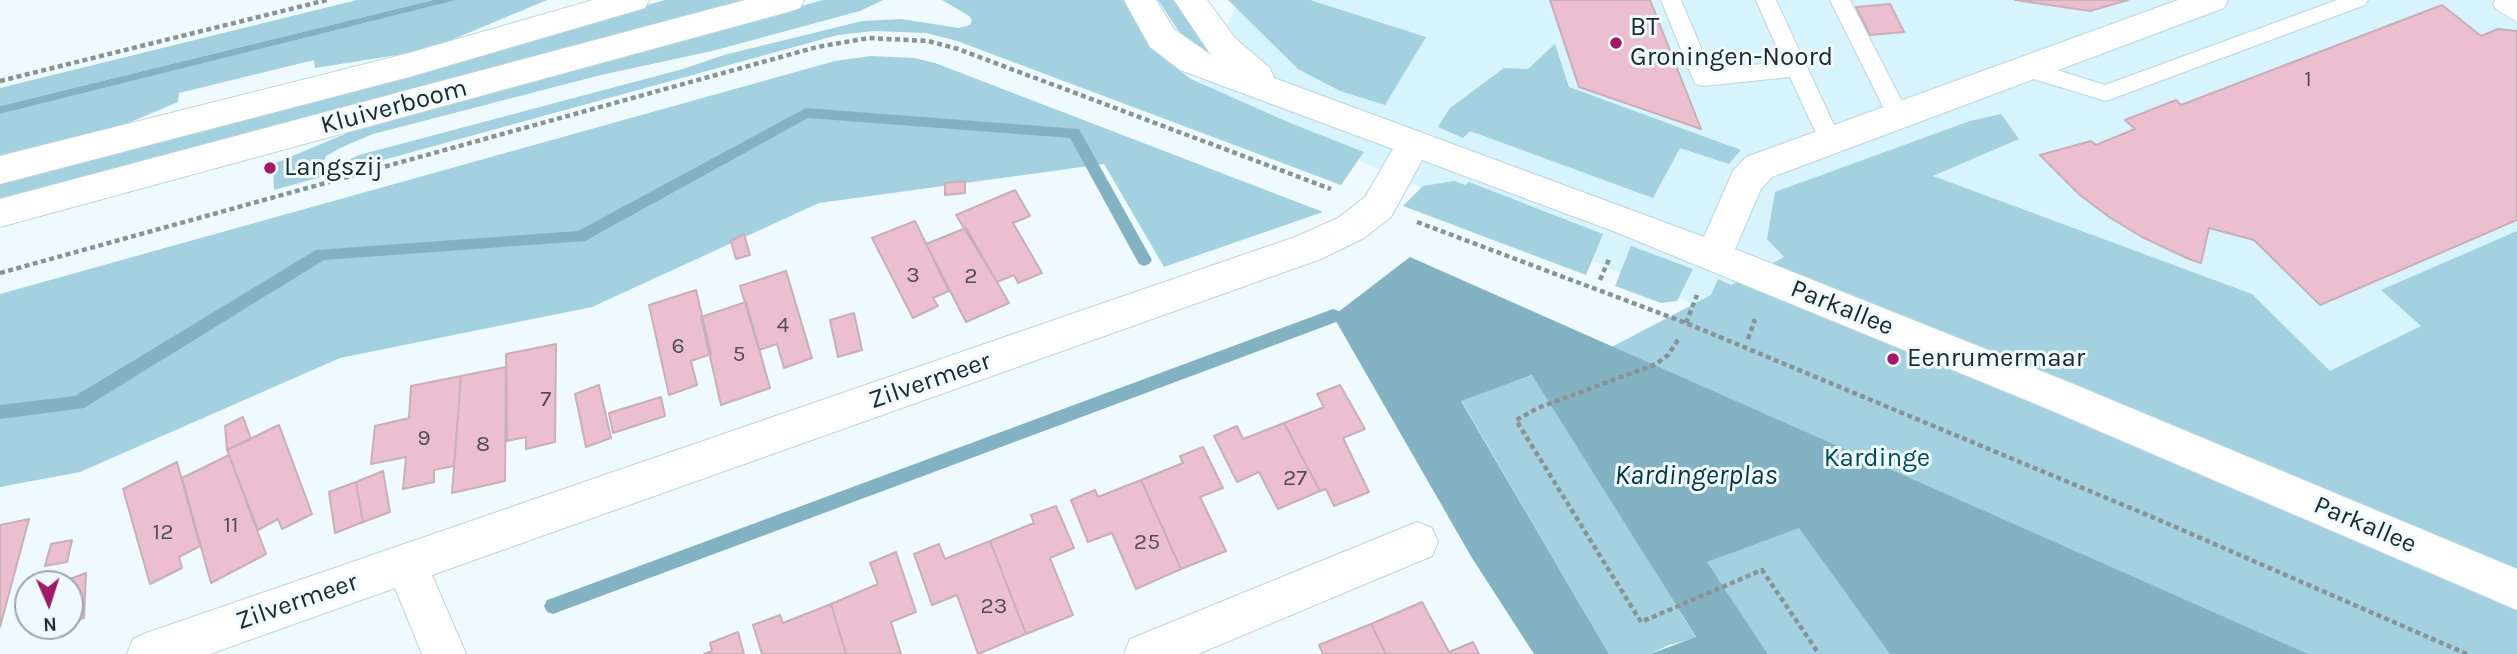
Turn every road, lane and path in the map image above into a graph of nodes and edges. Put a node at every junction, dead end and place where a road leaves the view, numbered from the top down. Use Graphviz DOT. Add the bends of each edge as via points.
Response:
graph roads {
  1 [pos="327,0"];
  2 [pos="633,0"];
  3 [pos="788,0"];
  4 [pos="1140,0"];
  5 [pos="1190,0"];
  6 [pos="1671,0"];
  7 [pos="1766,0"];
  8 [pos="1840,0"];
  9 [pos="2212,0"];
  10 [pos="2358,0"];
  11 [pos="2514,0"];
  12 [pos="2517,15"];
  13 [pos="1797,68"];
  14 [pos="2025,68"];
  15 [pos="0,81"];
  16 [pos="1276,92"];
  17 [pos="1898,115"];
  18 [pos="1830,140"];
  19 [pos="1414,143"];
  20 [pos="0,170"];
  21 [pos="0,213"];
  22 [pos="1714,256"];
  23 [pos="1678,340"];
  24 [pos="1417,542"];
  25 [pos="405,564"];
  26 [pos="2517,590"];
  27 [pos="149,654"];
  28 [pos="444,654"];
  29 [pos="1146,654"];
  30 [pos="1819,654"];
  1 -- 15 [label="path"];
  2 -- 20 [label="street, Kluiverboom" via="409,65"];
  3 -- 21 [label="street, Kluiverboom"];
  4 -- 16 [label="street, Parkallee" via="1152,25 1175,51"];
  5 -- 16 [label="street, Parkallee" via="1223,47"];
  6 -- 13 [label="lane" via="1703,78"];
  7 -- 13 [label="lane"];
  8 -- 17 [label="lane"];
  9 -- 14 [label="street"];
  10 -- 14 [label="lane" via="2106,93"];
  11 -- 12 [label="lane" via="2503,4"];
  13 -- 18 [label="lane"];
  14 -- 17 [label="street"];
  16 -- 19 [label="street, Parkallee"];
  17 -- 18 [label="street"];
  18 -- 22 [label="street" via="1759,167 1746,181"];
  19 -- 22 [label="street, Parkallee"];
  19 -- 25 [label="street, Zilvermeer" via="1378,207 1351,228 1308,248"];
  22 -- 26 [label="street, Parkallee"];
  23 -- 30 [label="path" via="1656,364 1516,420 1641,622 1762,570"];
  24 -- 29 [label="street"];
  25 -- 27 [label="street, Zilvermeer"];
  25 -- 28 [label="street"];
}
